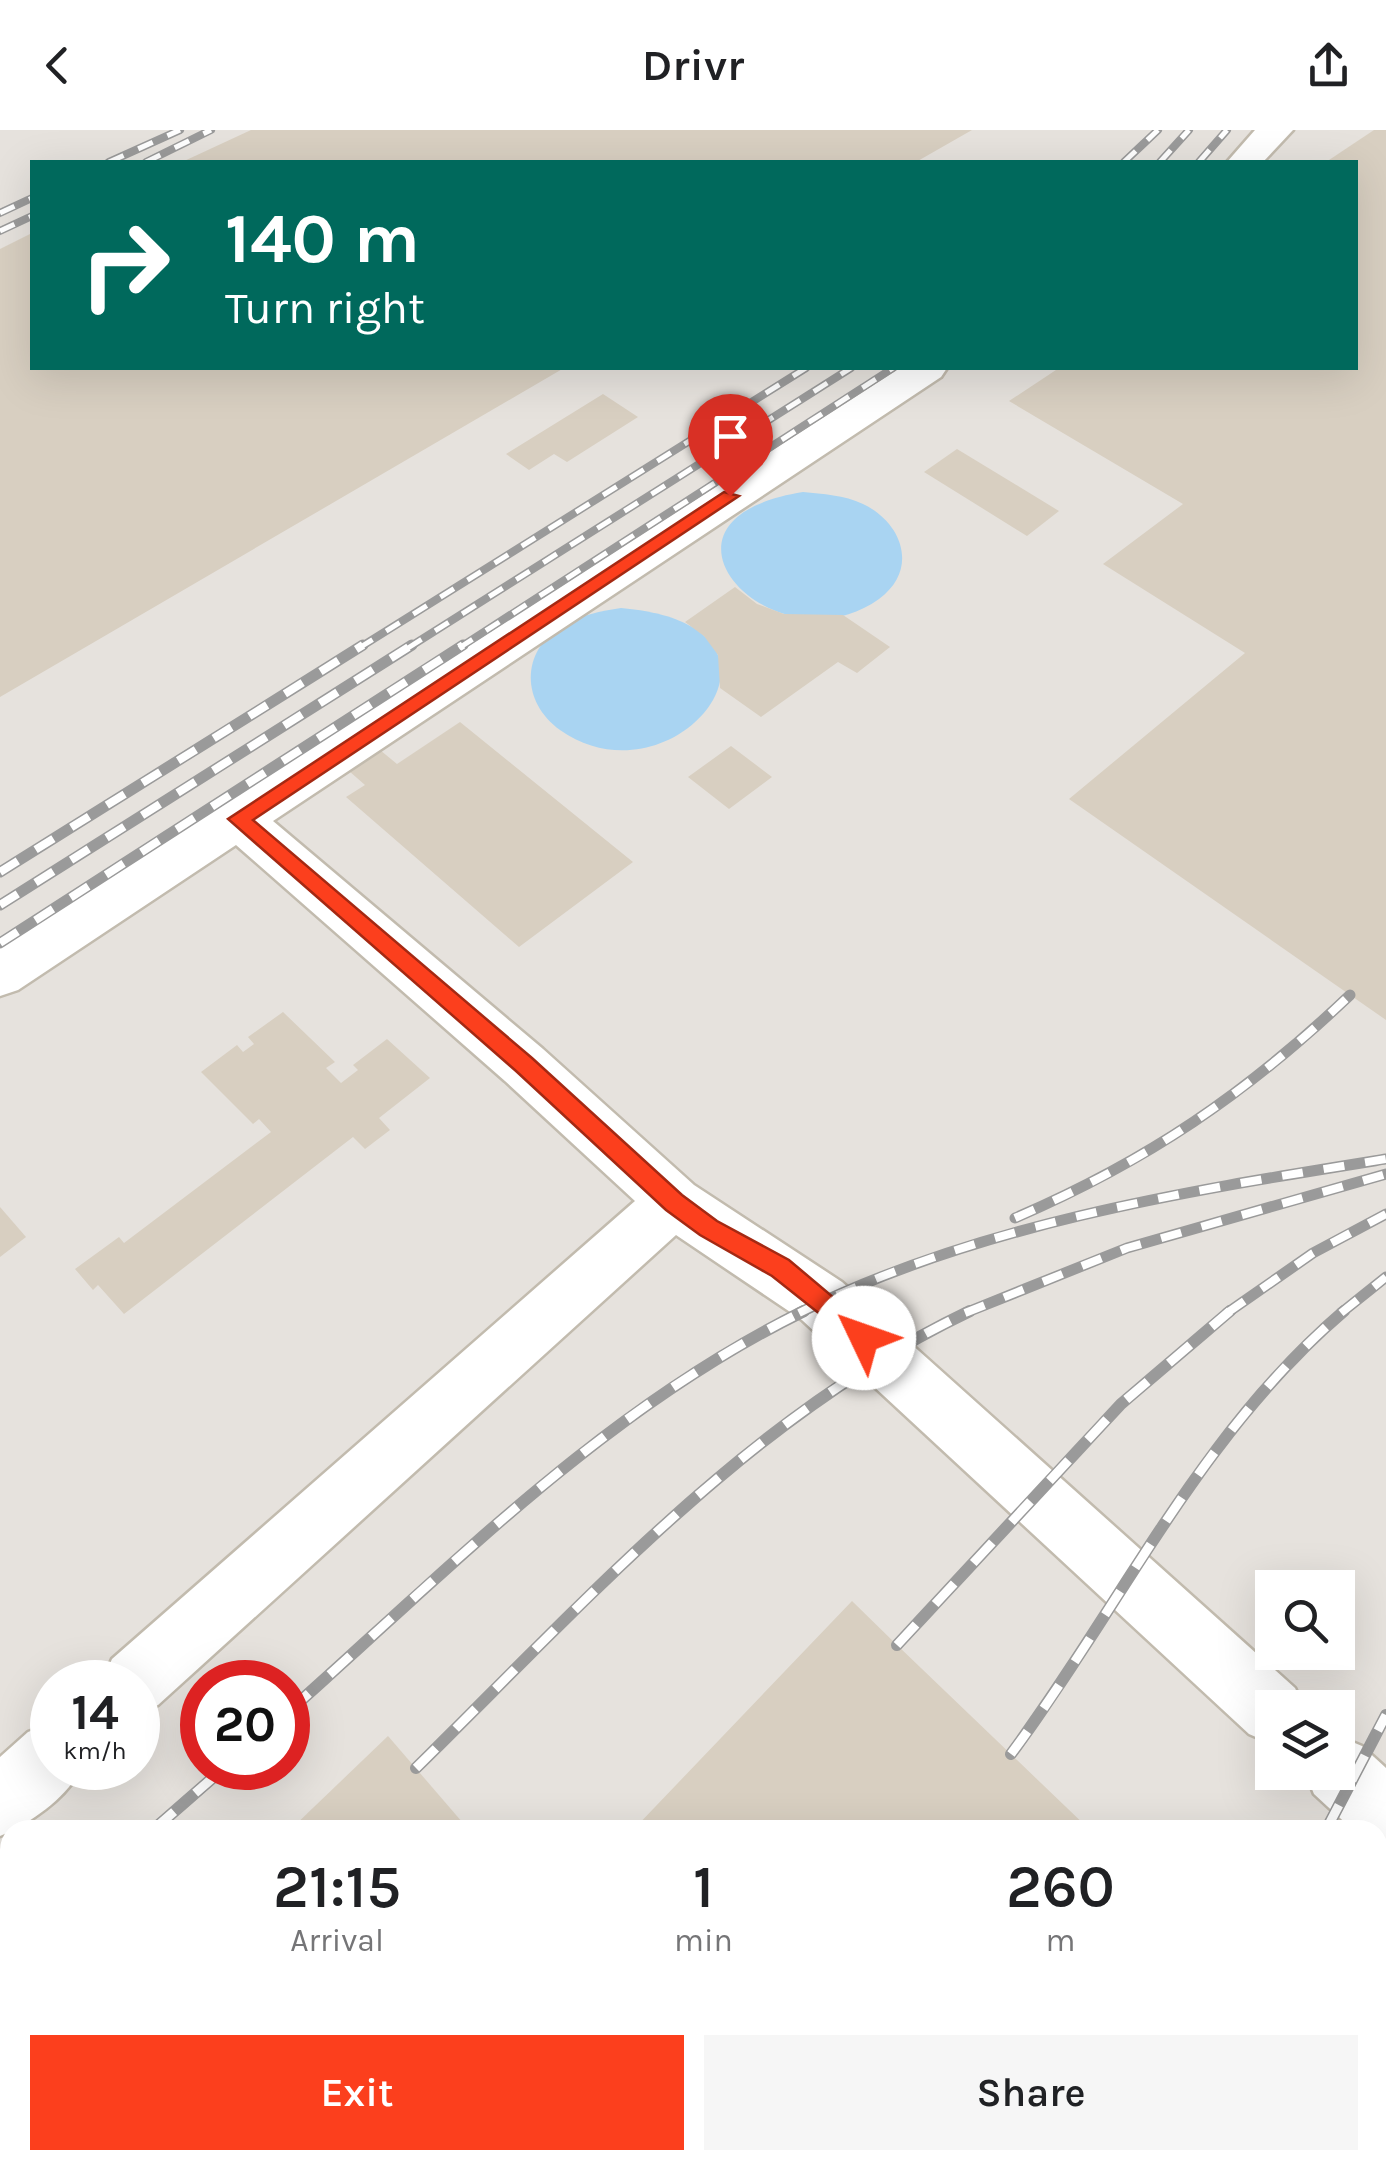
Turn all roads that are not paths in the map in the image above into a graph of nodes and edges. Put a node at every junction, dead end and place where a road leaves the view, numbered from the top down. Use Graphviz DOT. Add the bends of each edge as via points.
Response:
graph roads {
  1 [pos="1275,130"];
  2 [pos="1246,160"];
  3 [pos="924,370"];
  4 [pos="238,819"];
  5 [pos="0,976"];
  6 [pos="674,1202"];
  7 [pos="159,1660"];
  8 [pos="1255,1695"];
  9 [pos="30,1775"];
  10 [pos="1355,1786"];
  11 [pos="0,1802"];
  12 [pos="1386,1814"];
  1 -- 2 [label="lane"];
  3 -- 4 [label="lane"];
  4 -- 5 [label="lane"];
  4 -- 6 [label="lane"];
  6 -- 7 [label="lane"];
  6 -- 8 [label="lane" via="822,1300"];
  9 -- 11 [label="lane"];
  10 -- 12 [label="lane"];
}
